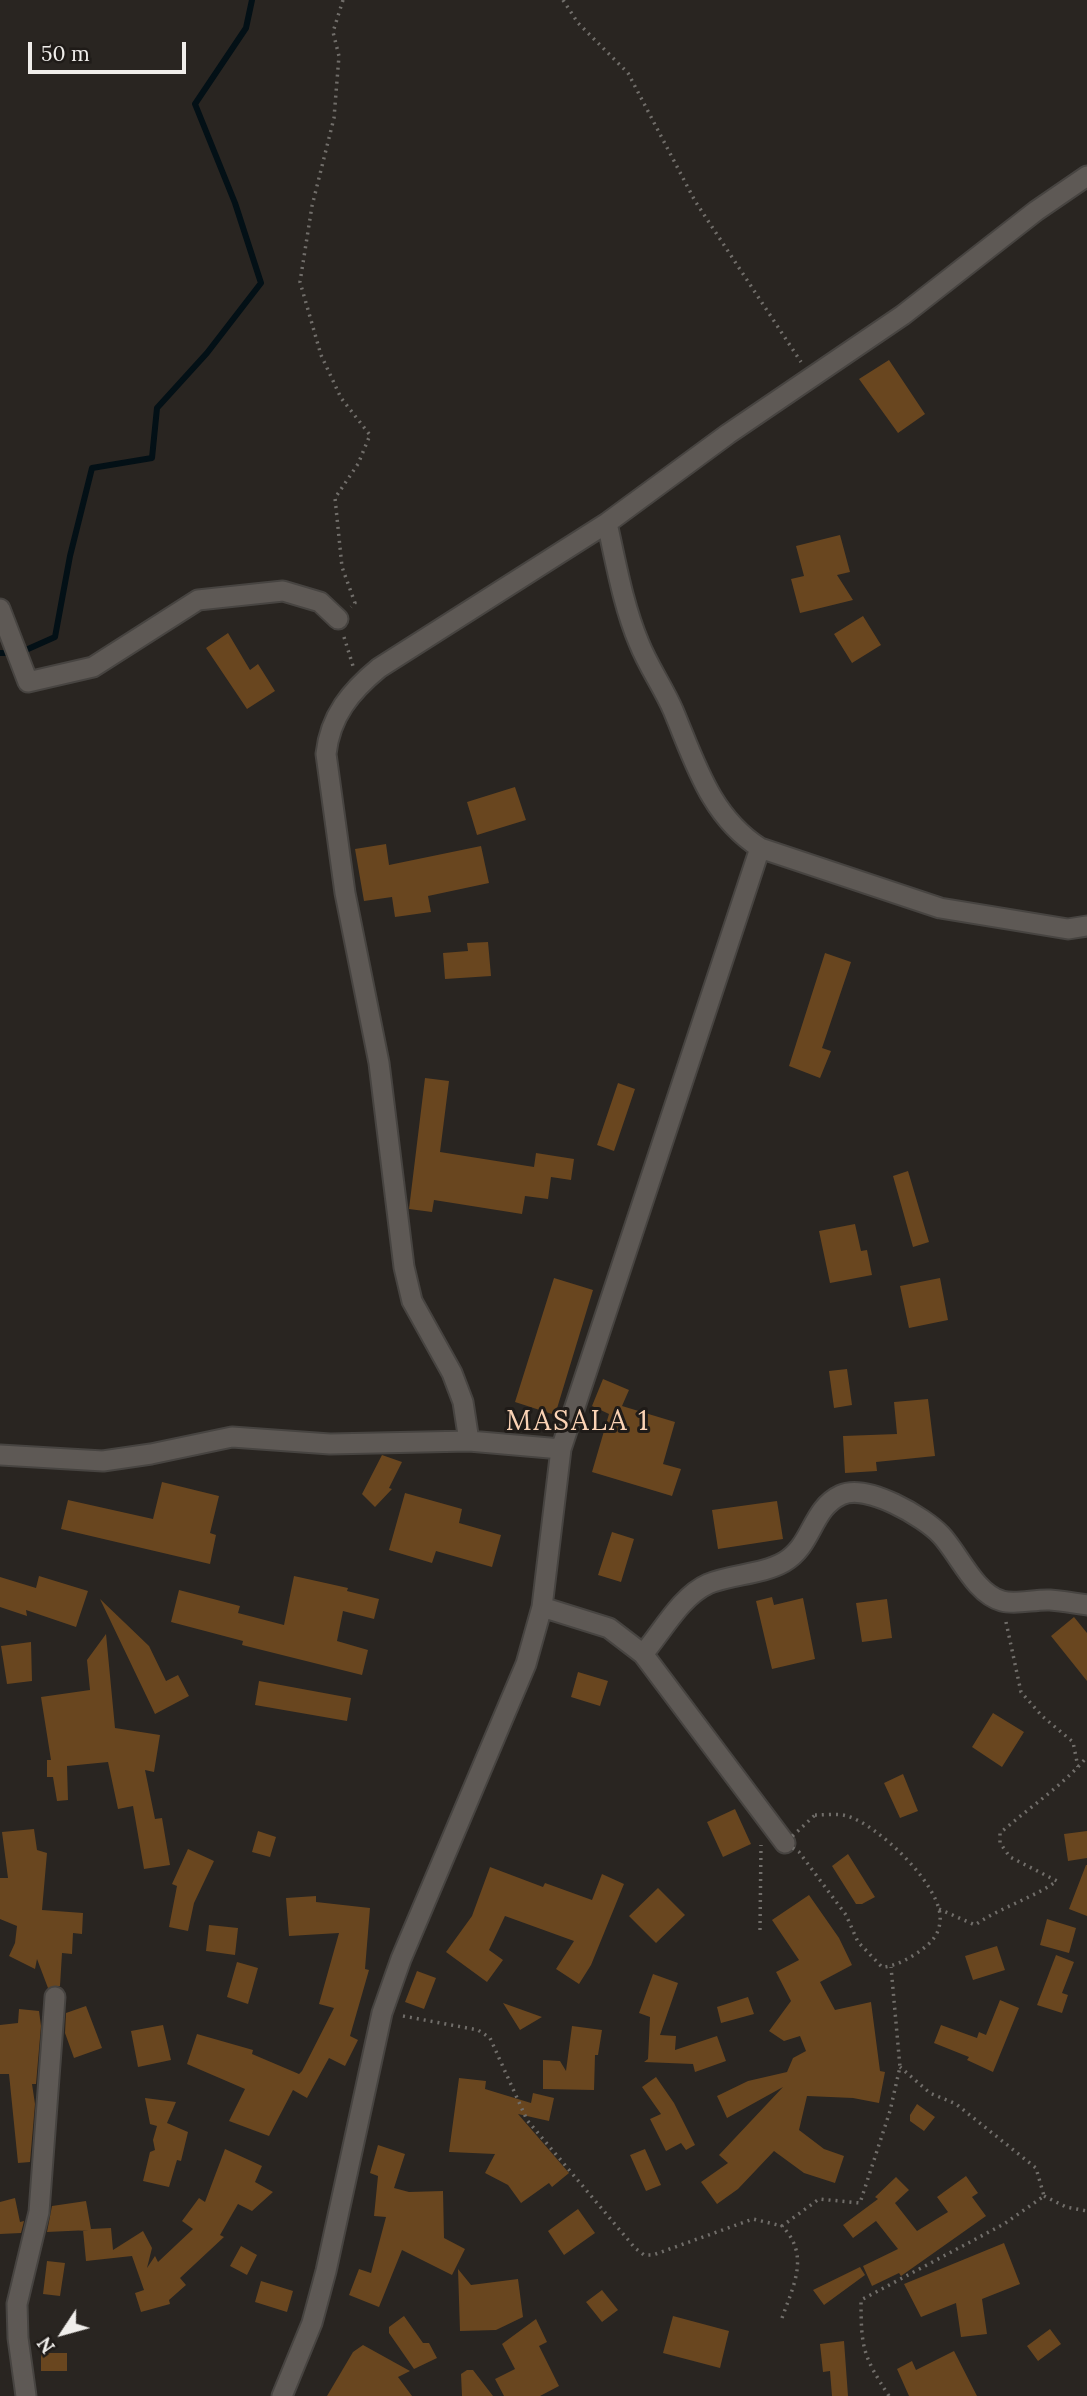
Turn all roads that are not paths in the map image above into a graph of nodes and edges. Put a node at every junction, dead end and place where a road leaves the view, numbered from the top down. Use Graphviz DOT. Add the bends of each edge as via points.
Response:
graph roads {
  1 [pos="1087,176"];
  2 [pos="607,523"];
  3 [pos="0,609"];
  4 [pos="338,619"];
  5 [pos="760,848"];
  6 [pos="1087,926"];
  7 [pos="469,1441"];
  8 [pos="561,1449"];
  9 [pos="0,1455"];
  10 [pos="1087,1605"];
  11 [pos="542,1607"];
  12 [pos="643,1654"];
  13 [pos="785,1843"];
  14 [pos="55,1997"];
  15 [pos="26,2396"];
  16 [pos="282,2396"];
  1 -- 2 [label="street" via="903,315"];
  2 -- 5 [label="street" via="639,643 701,778 725,818"];
  2 -- 7 [label="street" via="436,630 359,685 328,732 326,754 345,893 379,1063 404,1267 412,1301 463,1402"];
  3 -- 4 [label="street" via="29,682 93,667 198,600 283,590 320,602"];
  5 -- 6 [label="street" via="940,908 1069,929"];
  5 -- 8 [label="street"];
  7 -- 8 [label="street"];
  7 -- 9 [label="street" via="330,1444 232,1437 103,1461"];
  8 -- 11 [label="street"];
  10 -- 12 [label="street" via="1002,1601 987,1592 941,1535 916,1516 879,1497 852,1492 824,1506 804,1544 784,1562 709,1583 696,1591"];
  11 -- 12 [label="street" via="609,1628"];
  11 -- 16 [label="street" via="526,1664 382,2013 326,2271 312,2323"];
  12 -- 13 [label="street"];
  14 -- 15 [label="street" via="41,2198 18,2304"];
}
